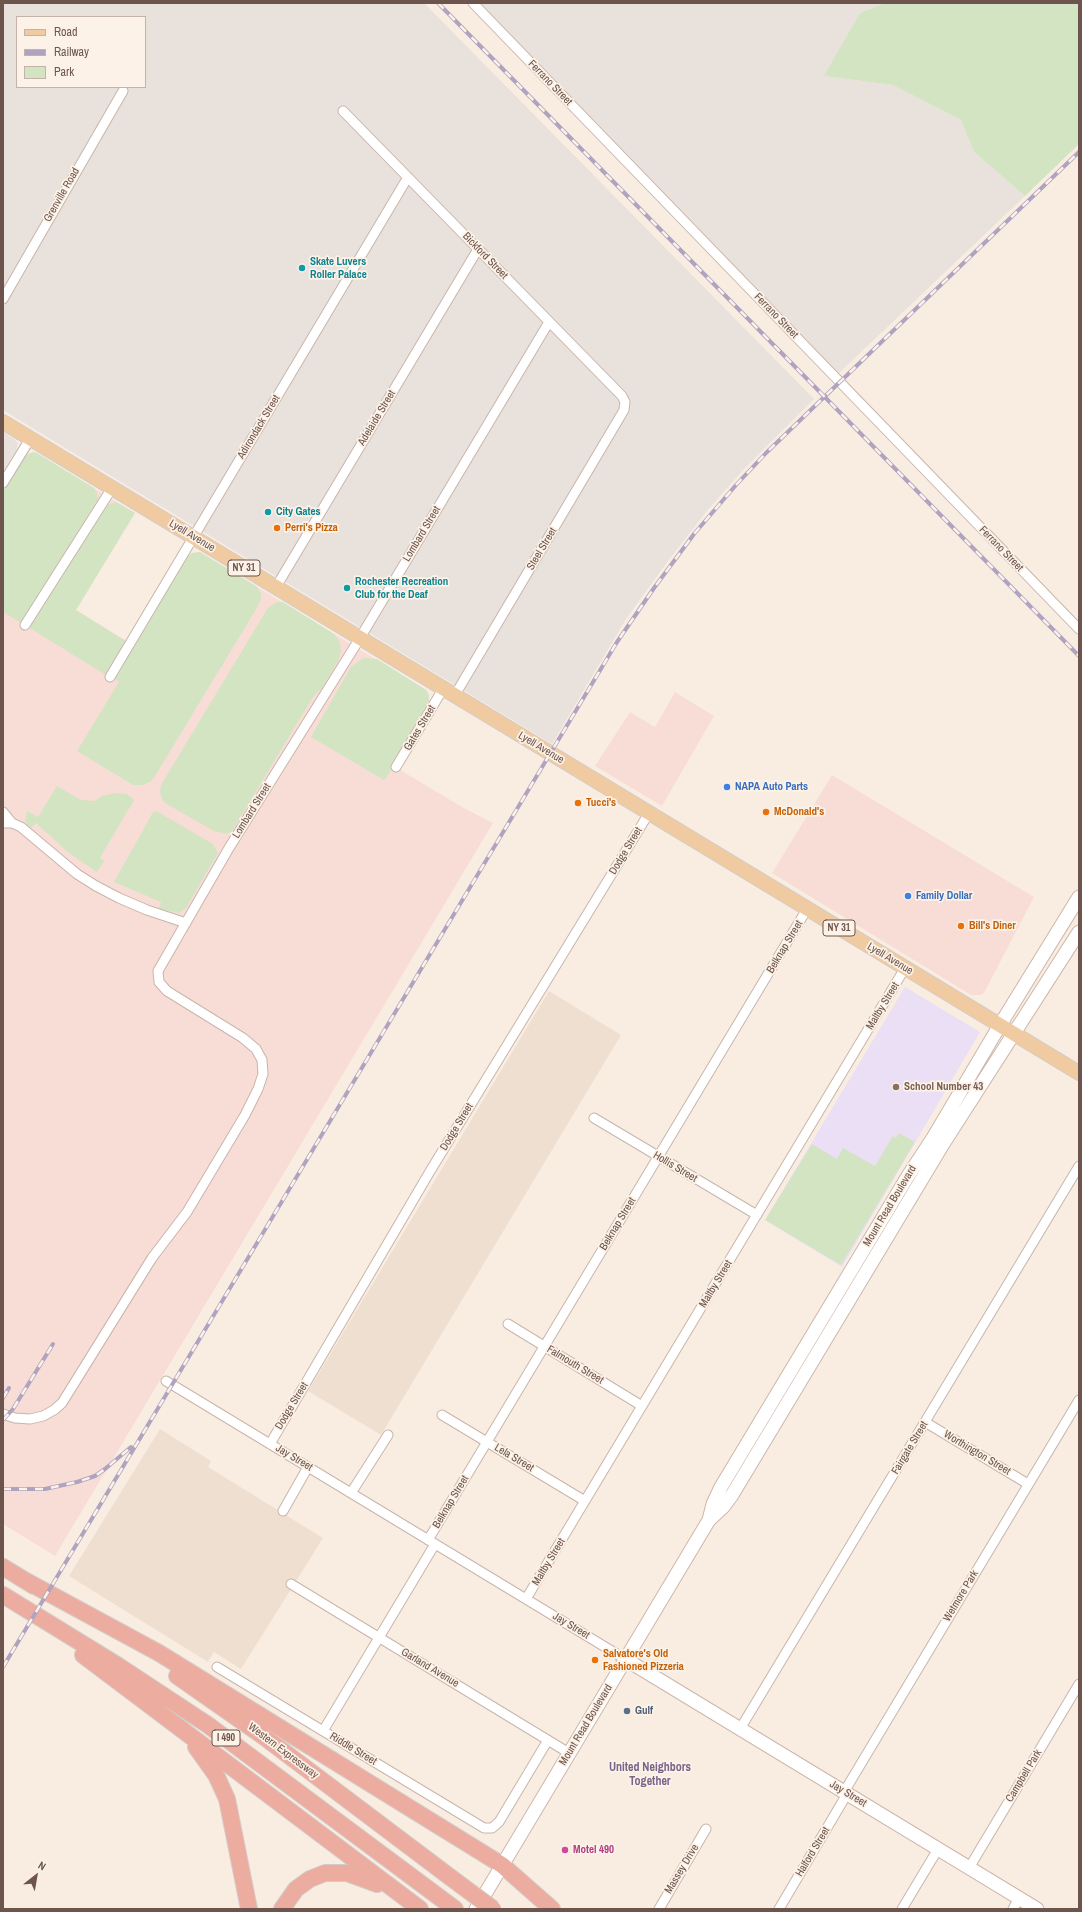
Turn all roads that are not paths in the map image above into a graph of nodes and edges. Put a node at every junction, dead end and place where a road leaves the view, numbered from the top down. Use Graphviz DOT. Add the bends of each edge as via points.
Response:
graph roads {
  1 [pos="473,3"];
  2 [pos="123,91"];
  3 [pos="342,110"];
  4 [pos="408,177"];
  5 [pos="478,249"];
  6 [pos="3,299"];
  7 [pos="549,322"];
  8 [pos="625,402"];
  9 [pos="3,422"];
  10 [pos="30,439"];
  11 [pos="3,483"];
  12 [pos="112,488"];
  13 [pos="194,538"];
  14 [pos="276,587"];
  15 [pos="25,625"];
  16 [pos="1079,629"];
  17 [pos="360,638"];
  18 [pos="110,677"];
  19 [pos="449,692"];
  20 [pos="396,767"];
  21 [pos="3,812"];
  22 [pos="649,813"];
  23 [pos="7,823"];
  24 [pos="1079,897"];
  25 [pos="807,909"];
  26 [pos="186,923"];
  27 [pos="1079,932"];
  28 [pos="905,968"];
  29 [pos="1000,1025"];
  30 [pos="1014,1034"];
  31 [pos="1079,1073"];
  32 [pos="594,1118"];
  33 [pos="658,1157"];
  34 [pos="1079,1166"];
  35 [pos="757,1215"];
  36 [pos="508,1324"];
  37 [pos="544,1346"];
  38 [pos="166,1381"];
  39 [pos="1079,1400"];
  40 [pos="642,1406"];
  41 [pos="3,1414"];
  42 [pos="442,1415"];
  43 [pos="925,1422"];
  44 [pos="388,1435"];
  45 [pos="487,1442"];
  46 [pos="270,1444"];
  47 [pos="308,1467"];
  48 [pos="1028,1484"];
  49 [pos="351,1493"];
  50 [pos="585,1501"];
  51 [pos="283,1511"];
  52 [pos="709,1520"];
  53 [pos="431,1542"];
  54 [pos="3,1567"];
  55 [pos="26,1581"];
  56 [pos="291,1584"];
  57 [pos="3,1595"];
  58 [pos="526,1599"];
  59 [pos="378,1637"];
  60 [pos="625,1659"];
  61 [pos="217,1666"];
  62 [pos="1079,1684"];
  63 [pos="160,1712"];
  64 [pos="740,1729"];
  65 [pos="323,1731"];
  66 [pos="548,1740"];
  67 [pos="569,1753"];
  68 [pos="846,1793"];
  69 [pos="706,1829"];
  70 [pos="938,1849"];
  71 [pos="502,1865"];
  72 [pos="969,1868"];
  73 [pos="1016,1904"];
  74 [pos="249,1909"];
  75 [pos="282,1909"];
  76 [pos="420,1909"];
  77 [pos="455,1909"];
  78 [pos="476,1909"];
  79 [pos="493,1909"];
  80 [pos="552,1909"];
  81 [pos="659,1909"];
  82 [pos="779,1909"];
  83 [pos="902,1909"];
  84 [pos="1037,1909"];
  1 -- 16 [label="street, Ferrano Street"];
  2 -- 6 [label="street, Grenville Road"];
  3 -- 4 [label="street, Bickford Street"];
  4 -- 5 [label="street, Bickford Street"];
  4 -- 13 [label="street, Adirondack Street"];
  5 -- 7 [label="street, Bickford Street"];
  5 -- 14 [label="street, Adelaide Street"];
  7 -- 8 [label="street, Bickford Street"];
  7 -- 17 [label="street, Lombard Street"];
  8 -- 19 [label="street, Steel Street" via="624,410"];
  9 -- 10 [label="main road, Lyell Avenue / NY 31"];
  10 -- 11 [label="street"];
  10 -- 12 [label="main road, Lyell Avenue / NY 31"];
  12 -- 13 [label="main road, Lyell Avenue / NY 31"];
  12 -- 15 [label="street"];
  13 -- 14 [label="main road, Lyell Avenue / NY 31"];
  13 -- 18 [label="street, Adirondack Street"];
  14 -- 17 [label="main road, Lyell Avenue / NY 31"];
  17 -- 19 [label="main road, Lyell Avenue / NY 31"];
  17 -- 26 [label="street, Lombard Street" via="229,848"];
  19 -- 20 [label="street, Gates Street"];
  19 -- 22 [label="main road, Lyell Avenue / NY 31"];
  21 -- 23 [label="street"];
  22 -- 25 [label="main road, Lyell Avenue / NY 31"];
  22 -- 46 [label="street, Dodge Street" via="429,1173"];
  23 -- 26 [label="street" via="28,832 57,858 96,886 133,904"];
  24 -- 29 [label="main road, Mount Read Boulevard"];
  25 -- 28 [label="main road, Lyell Avenue / NY 31"];
  25 -- 33 [label="street, Belknap Street"];
  26 -- 41 [label="street, Lombard Street" via="158,971 159,982 167,991 243,1038 256,1049 262,1060 264,1074 245,1115 187,1212 152,1258 62,1402 43,1416 30,1419"];
  27 -- 30 [label="main road, Mount Read Boulevard"];
  28 -- 29 [label="main road, Lyell Avenue / NY 31"];
  28 -- 35 [label="street, Maltby Street"];
  29 -- 30 [label="main road, Lyell Avenue / NY 31"];
  29 -- 52 [label="main road, Mount Read Boulevard" via="721,1487"];
  30 -- 31 [label="main road, Lyell Avenue / NY 31"];
  30 -- 52 [label="main road, Mount Read Boulevard" via="943,1144 732,1495"];
  32 -- 33 [label="street, Hollis Street"];
  33 -- 35 [label="street, Hollis Street"];
  33 -- 37 [label="street, Belknap Street"];
  34 -- 43 [label="street, Fairgate Street"];
  35 -- 40 [label="street, Maltby Street"];
  36 -- 37 [label="street, Falmouth Street"];
  37 -- 40 [label="street, Falmouth Street"];
  37 -- 45 [label="street, Belknap Street"];
  38 -- 46 [label="street, Jay Street"];
  39 -- 48 [label="street, Wetmore Park"];
  40 -- 50 [label="street, Maltby Street"];
  42 -- 45 [label="street, Lela Street"];
  43 -- 48 [label="street, Worthington Street"];
  43 -- 64 [label="street, Fairgate Street"];
  44 -- 49 [label="street"];
  45 -- 50 [label="street, Lela Street"];
  45 -- 53 [label="street, Belknap Street"];
  46 -- 47 [label="street, Jay Street"];
  47 -- 49 [label="street, Jay Street"];
  47 -- 51 [label="street"];
  48 -- 68 [label="street, Wetmore Park"];
  49 -- 53 [label="street, Jay Street"];
  50 -- 58 [label="street, Maltby Street"];
  52 -- 60 [label="main road, Mount Read Boulevard"];
  53 -- 58 [label="street, Jay Street"];
  53 -- 59 [label="street, Belknap Street"];
  54 -- 55 [label="highway, Western Expressway / I 490"];
  55 -- 71 [label="highway" via="159,1653"];
  55 -- 79 [label="highway, Western Expressway / I 490, bridge" via="218,1704"];
  56 -- 59 [label="street, Garland Avenue"];
  57 -- 63 [label="highway"];
  57 -- 77 [label="highway, Western Expressway / I 490" via="124,1669 202,1721"];
  58 -- 60 [label="street, Jay Street"];
  59 -- 65 [label="street, Belknap Street"];
  59 -- 66 [label="street, Garland Avenue"];
  60 -- 64 [label="main road, Jay Street"];
  60 -- 67 [label="main road, Mount Read Boulevard"];
  61 -- 65 [label="street, Riddle Street"];
  62 -- 72 [label="street, Campbell Park"];
  63 -- 74 [label="highway" via="199,1751 221,1784 229,1809"];
  63 -- 76 [label="highway"];
  64 -- 68 [label="main road, Jay Street"];
  65 -- 66 [label="street, Riddle Street" via="479,1826 489,1829 499,1822"];
  66 -- 67 [label="street, Garland Avenue"];
  67 -- 71 [label="main road, Mount Read Boulevard"];
  68 -- 70 [label="main road, Jay Street"];
  68 -- 82 [label="street, Halford Street"];
  69 -- 81 [label="street, Massey Drive"];
  70 -- 72 [label="main road, Jay Street"];
  70 -- 83 [label="street"];
  71 -- 78 [label="main road, Mount Read Boulevard"];
  71 -- 80 [label="highway"];
  72 -- 73 [label="main road, Jay Street"];
  73 -- 84 [label="main road, Jay Street"];
  75 -- 76 [label="highway" via="293,1892 306,1881 333,1872 367,1879"];
}
